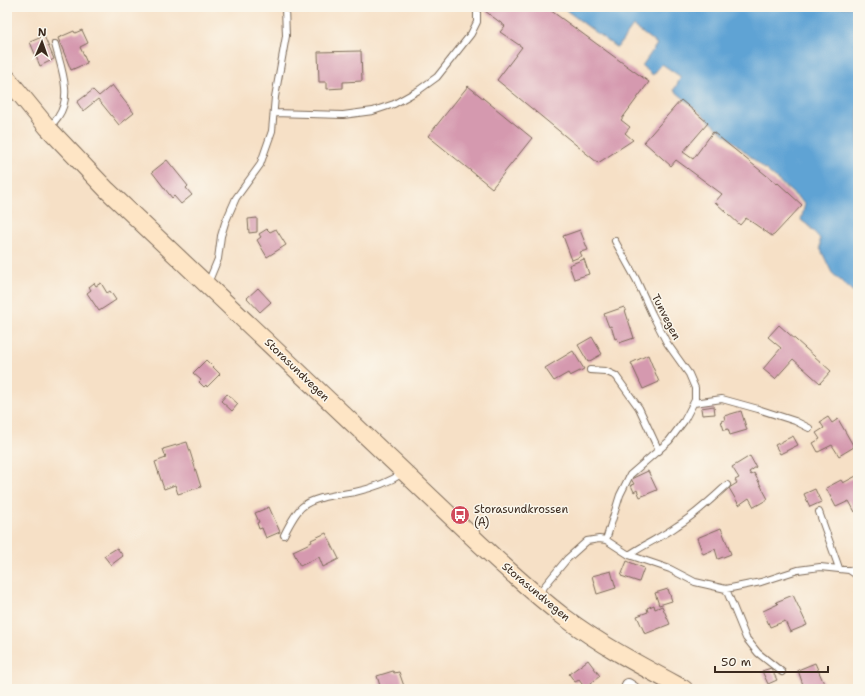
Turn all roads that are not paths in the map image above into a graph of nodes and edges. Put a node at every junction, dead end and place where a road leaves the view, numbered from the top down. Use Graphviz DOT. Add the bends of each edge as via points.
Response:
graph roads {
  1 [pos="285,7"];
  2 [pos="477,7"];
  3 [pos="55,44"];
  4 [pos="7,78"];
  5 [pos="274,112"];
  6 [pos="48,128"];
  7 [pos="615,241"];
  8 [pos="207,284"];
  9 [pos="590,370"];
  10 [pos="694,403"];
  11 [pos="809,428"];
  12 [pos="659,450"];
  13 [pos="405,472"];
  14 [pos="727,485"];
  15 [pos="819,512"];
  16 [pos="284,535"];
  17 [pos="606,540"];
  18 [pos="629,555"];
  19 [pos="839,568"];
  20 [pos="858,576"];
  21 [pos="726,589"];
  22 [pos="537,595"];
  23 [pos="782,672"];
  24 [pos="684,689"];
  1 -- 5 [label="lane" via="286,36"];
  2 -- 5 [label="lane" via="477,22 471,34 437,77 394,104 373,111 344,115"];
  3 -- 6 [label="lane" via="65,82 66,98 63,110"];
  4 -- 6 [label="main road, Storasundvegen"];
  5 -- 8 [label="lane" via="266,151 260,165 236,198 221,236 218,259"];
  6 -- 8 [label="main road, Storasundvegen" via="97,179"];
  7 -- 10 [label="lane, Tunvegen" via="667,343 689,374 695,388"];
  8 -- 13 [label="main road, Storasundvegen"];
  9 -- 12 [label="lane" via="605,371 616,376 639,408"];
  10 -- 11 [label="lane" via="722,399 758,408"];
  10 -- 12 [label="lane" via="673,436"];
  12 -- 17 [label="lane" via="630,475 620,495"];
  13 -- 16 [label="lane" via="384,485 314,500 302,507"];
  13 -- 22 [label="main road, Storasundvegen"];
  14 -- 18 [label="lane" via="677,526"];
  15 -- 19 [label="lane"];
  17 -- 18 [label="lane"];
  17 -- 22 [label="lane" via="587,542 567,559"];
  18 -- 21 [label="lane" via="670,569 695,582"];
  19 -- 20 [label="lane" via="849,570"];
  19 -- 21 [label="lane" via="798,570 761,582"];
  21 -- 23 [label="lane" via="746,638 758,653"];
  22 -- 24 [label="main road, Storasundvegen" via="565,618 604,644"];
}
